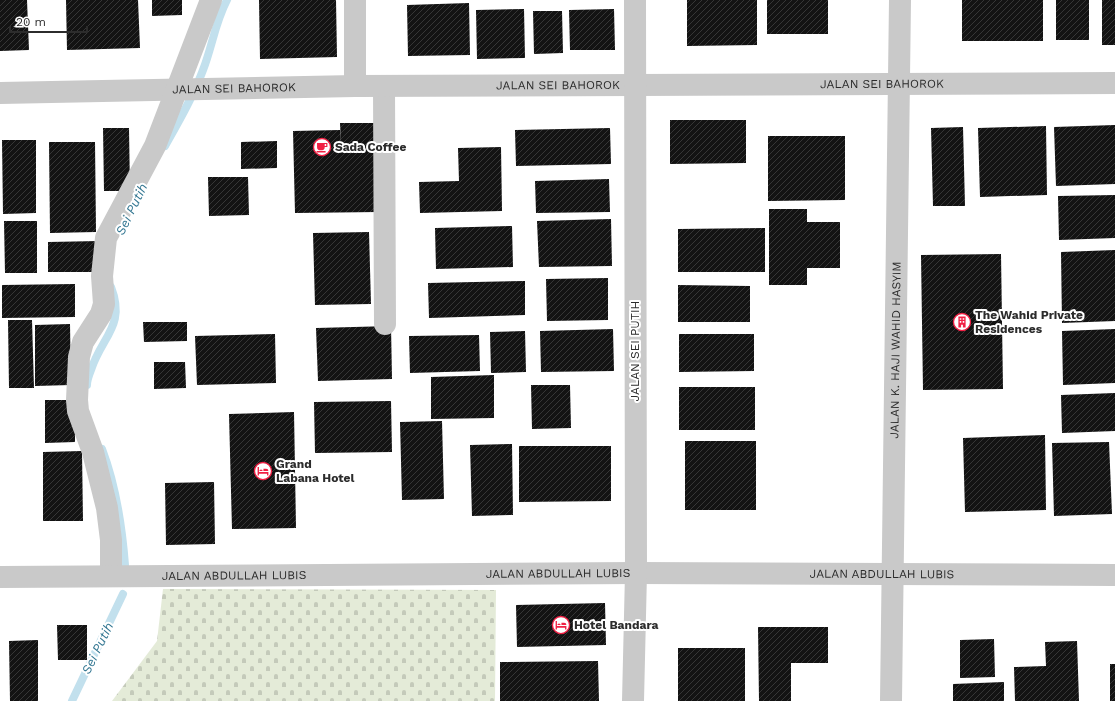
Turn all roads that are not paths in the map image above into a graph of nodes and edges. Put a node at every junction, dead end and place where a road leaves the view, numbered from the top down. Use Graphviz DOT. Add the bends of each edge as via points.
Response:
graph roads {
  1 [pos="210,0"];
  2 [pos="355,0"];
  3 [pos="635,0"];
  4 [pos="900,0"];
  5 [pos="900,83"];
  6 [pos="1115,83"];
  7 [pos="634,85"];
  8 [pos="354,86"];
  9 [pos="384,86"];
  10 [pos="180,89"];
  11 [pos="0,93"];
  12 [pos="385,324"];
  13 [pos="636,573"];
  14 [pos="893,573"];
  15 [pos="1115,575"];
  16 [pos="111,576"];
  17 [pos="0,577"];
  18 [pos="634,701"];
  19 [pos="891,701"];
  1 -- 10 [label="street"];
  2 -- 8 [label="street"];
  3 -- 7 [label="street, JALAN SEI PUTIH"];
  4 -- 5 [label="street, JALAN K. HAJI WAHID HASYIM"];
  5 -- 6 [label="street, JALAN SEI BAHOROK"];
  5 -- 7 [label="street, JALAN SEI BAHOROK"];
  5 -- 14 [label="street, JALAN K. HAJI WAHID HASYIM"];
  7 -- 9 [label="street, JALAN SEI BAHOROK"];
  7 -- 13 [label="street, JALAN SEI PUTIH"];
  8 -- 9 [label="street, JALAN SEI BAHOROK"];
  8 -- 10 [label="street, JALAN SEI BAHOROK"];
  9 -- 12 [label="street"];
  10 -- 11 [label="street, JALAN SEI BAHOROK"];
  10 -- 16 [label="street" via="155,146 106,238 102,276 104,304 101,314 83,342 79,357 78,411 93,452 107,508 111,540"];
  13 -- 14 [label="street, JALAN ABDULLAH LUBIS"];
  13 -- 16 [label="street, JALAN ABDULLAH LUBIS"];
  13 -- 18 [label="street, JALAN SEI PUTIH"];
  14 -- 15 [label="street, JALAN ABDULLAH LUBIS"];
  14 -- 19 [label="street, JALAN K. HAJI WAHID HASYIM"];
  16 -- 17 [label="street, JALAN ABDULLAH LUBIS"];
}
